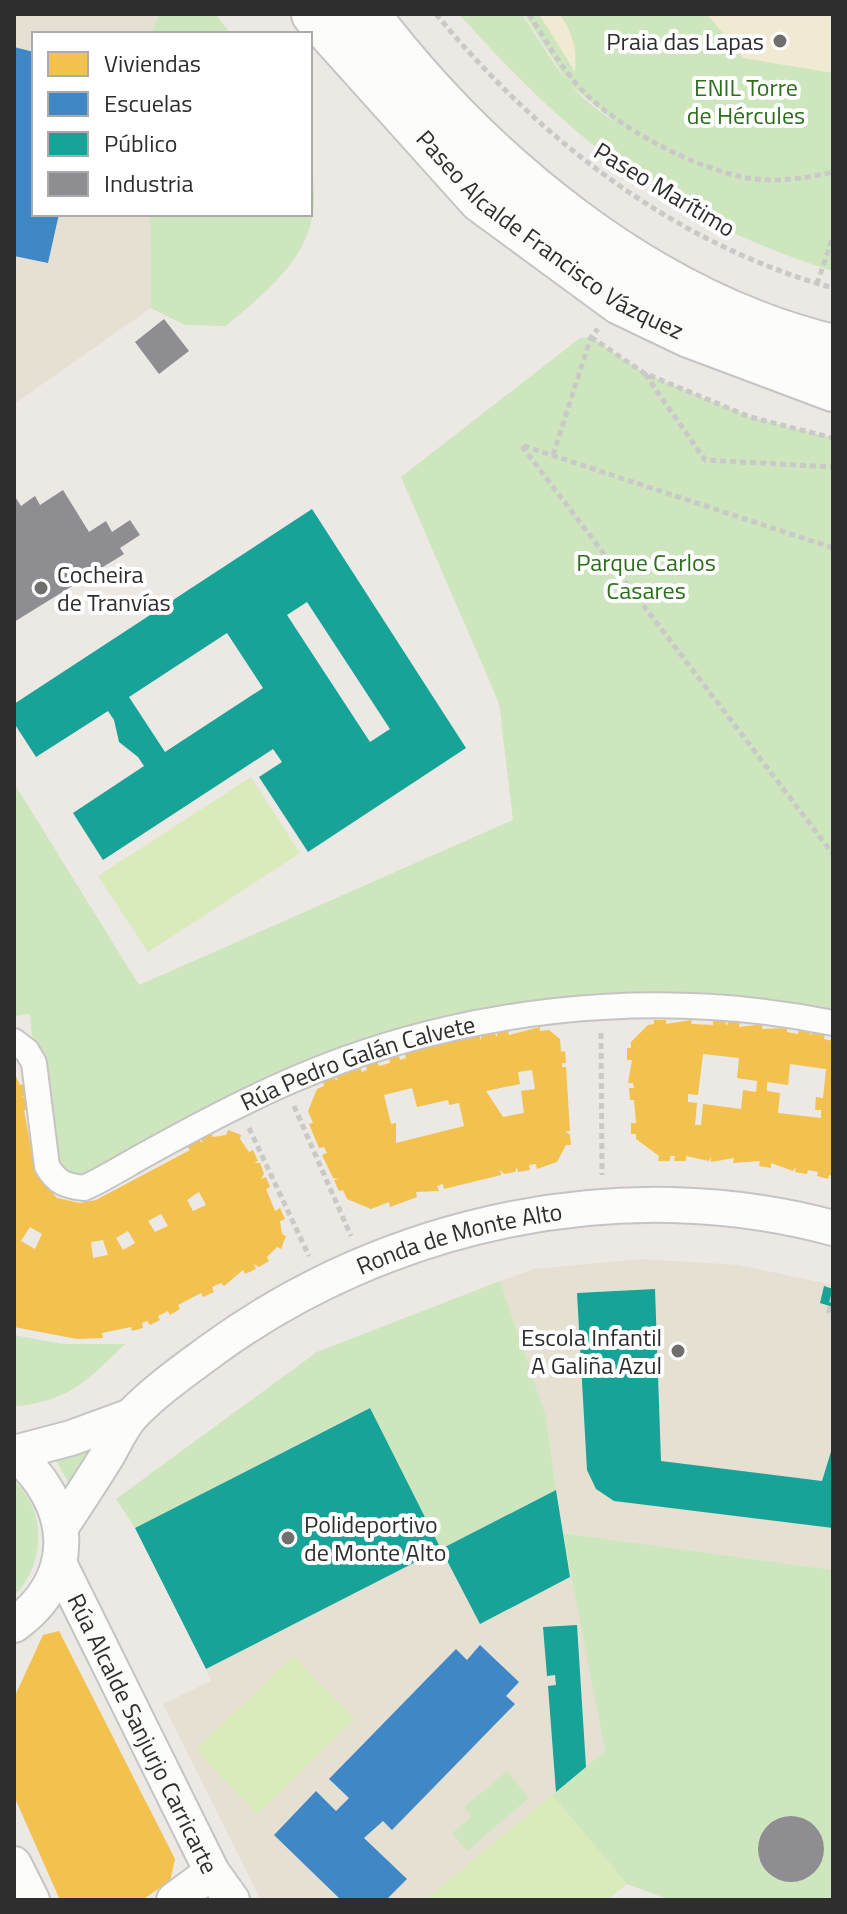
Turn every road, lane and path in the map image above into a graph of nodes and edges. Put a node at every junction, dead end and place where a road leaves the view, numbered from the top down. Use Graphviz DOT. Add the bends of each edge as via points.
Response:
graph roads {
  1 [pos="314,14"];
  2 [pos="367,14"];
  3 [pos="436,14"];
  4 [pos="529,14"];
  5 [pos="833,172"];
  6 [pos="833,236"];
  7 [pos="817,284"];
  8 [pos="833,288"];
  9 [pos="833,347"];
  10 [pos="644,373"];
  11 [pos="833,389"];
  12 [pos="833,438"];
  13 [pos="553,455"];
  14 [pos="833,467"];
  15 [pos="833,548"];
  16 [pos="833,854"];
  17 [pos="601,1008"];
  18 [pos="833,1023"];
  19 [pos="14,1041"];
  20 [pos="284,1084"];
  21 [pos="239,1106"];
  22 [pos="603,1207"];
  23 [pos="833,1228"];
  24 [pos="363,1263"];
  25 [pos="322,1283"];
  26 [pos="833,1297"];
  27 [pos="833,1316"];
  28 [pos="131,1416"];
  29 [pos="14,1453"];
  30 [pos="61,1527"];
  31 [pos="59,1563"];
  32 [pos="14,1625"];
  33 [pos="14,1864"];
  34 [pos="212,1872"];
  35 [pos="32,1900"];
  36 [pos="174,1900"];
  37 [pos="232,1900"];
  1 -- 11 [label="main road, Paseo Alcalde Francisco Vázquez" via="481,200 620,302 689,335"];
  2 -- 9 [label="main road, Paseo Alcalde Francisco Vázquez" via="479,142 577,225 690,293"];
  3 -- 7 [label="path, Paseo Marítimo" via="498,84 577,158 720,246"];
  4 -- 5 [label="path" via="588,96 673,151 744,178"];
  6 -- 7 [label="path"];
  7 -- 8 [label="path, Paseo Marítimo"];
  10 -- 12 [label="path" via="750,417"];
  10 -- 13 [label="path" via="591,337"];
  10 -- 14 [label="path" via="705,460"];
  13 -- 15 [label="path"];
  13 -- 16 [label="path" via="521,445"];
  17 -- 18 [label="street, Rúa Pedro Galán Calvete" via="739,1011"];
  17 -- 20 [label="street, Rúa Pedro Galán Calvete" via="548,1012 406,1038"];
  17 -- 22 [label="path"];
  19 -- 21 [label="street, Rúa Pedro Galán Calvete" via="34,1063 47,1166 67,1186 84,1188 102,1180"];
  20 -- 21 [label="street, Rúa Pedro Galán Calvete"];
  20 -- 24 [label="path"];
  21 -- 25 [label="path"];
  22 -- 23 [label="street, Ronda de Monte Alto" via="697,1205"];
  22 -- 24 [label="street, Ronda de Monte Alto" via="519,1217 450,1233"];
  24 -- 25 [label="street, Ronda de Monte Alto"];
  25 -- 28 [label="street, Ronda de Monte Alto" via="225,1340"];
  26 -- 27 [label="path"];
  28 -- 29 [label="street, Ronda de Monte Alto"];
  28 -- 30 [label="street, Ronda de Monte Alto"];
  29 -- 30 [label="street" via="37,1473 53,1498"];
  30 -- 31 [label="street"];
  31 -- 32 [label="street" via="48,1591"];
  31 -- 34 [label="street, Rúa Alcalde Sanjurjo Carricarte"];
  33 -- 35 [label="street"];
  34 -- 36 [label="street"];
  34 -- 37 [label="street, Rúa Alcalde Sanjurjo Carricarte"];
}
